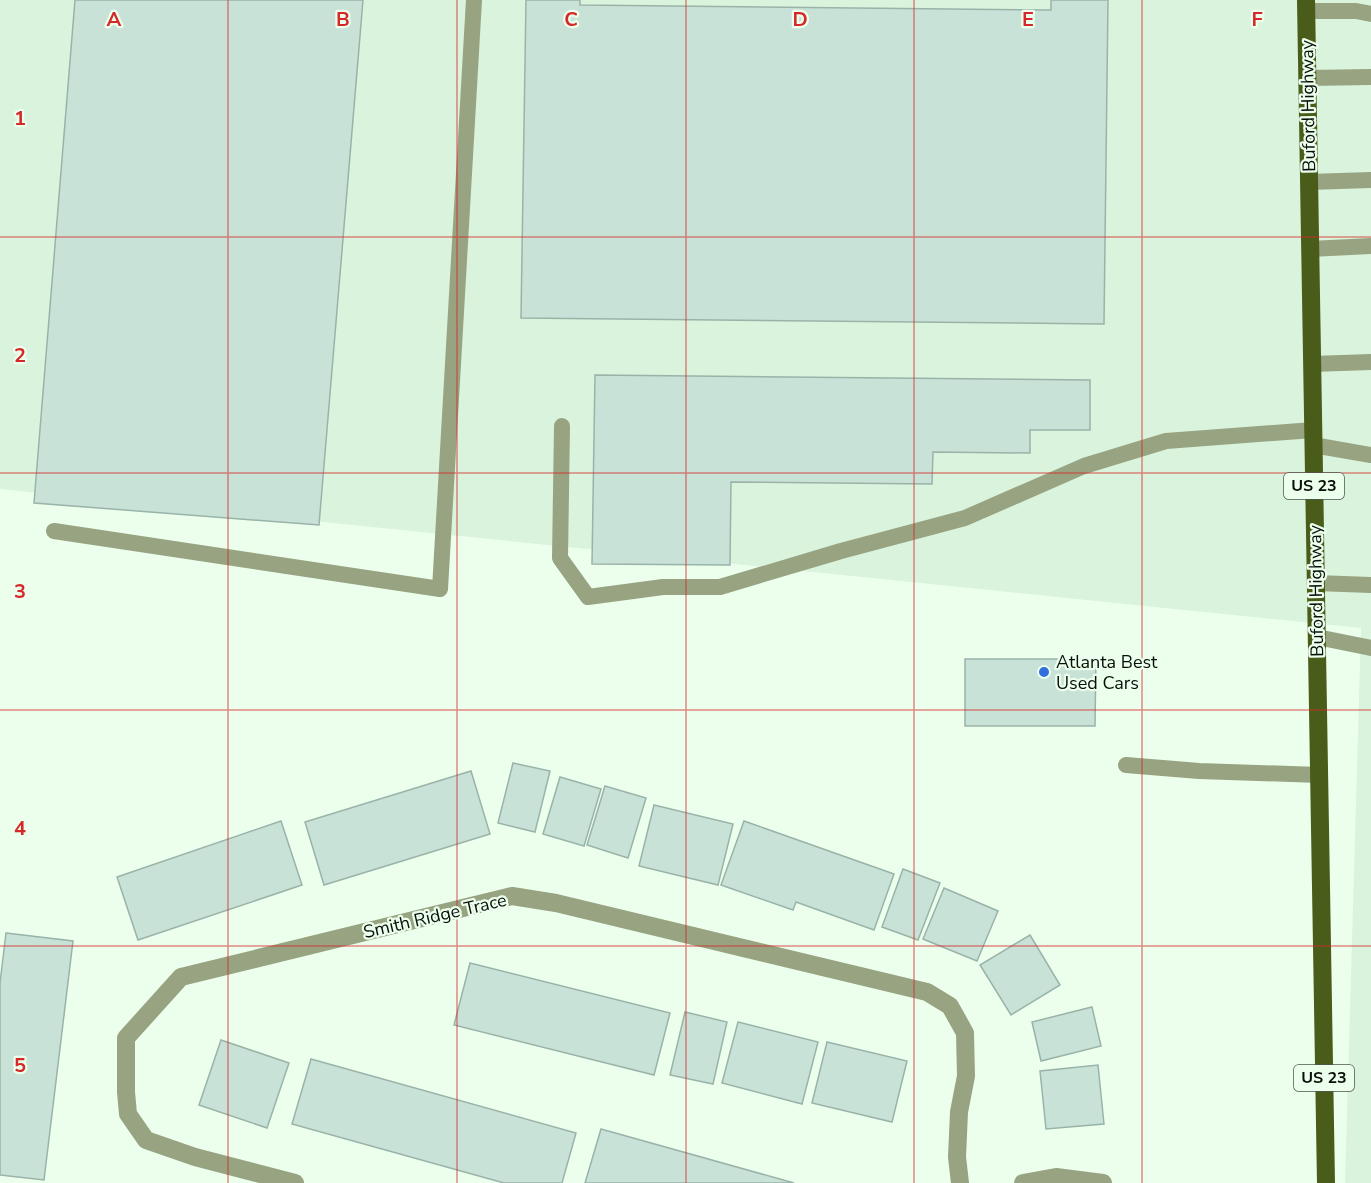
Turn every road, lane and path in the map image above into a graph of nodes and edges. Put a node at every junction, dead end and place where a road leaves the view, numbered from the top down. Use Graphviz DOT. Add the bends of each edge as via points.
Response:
graph roads {
  1 [pos="474,0"];
  2 [pos="1306,6"];
  3 [pos="1371,14"];
  4 [pos="1371,77"];
  5 [pos="1307,78"];
  6 [pos="1371,180"];
  7 [pos="1309,182"];
  8 [pos="1371,246"];
  9 [pos="1310,249"];
  10 [pos="1371,362"];
  11 [pos="1312,364"];
  12 [pos="562,426"];
  13 [pos="1313,437"];
  14 [pos="1371,455"];
  15 [pos="54,531"];
  16 [pos="1316,583"];
  17 [pos="1371,585"];
  18 [pos="1317,637"];
  19 [pos="1371,648"];
  20 [pos="1126,765"];
  21 [pos="1319,775"];
  22 [pos="295,1183"];
  23 [pos="960,1183"];
  24 [pos="1023,1183"];
  25 [pos="1103,1183"];
  26 [pos="1326,1183"];
  1 -- 15 [label="lane" via="440,589"];
  2 -- 3 [label="lane"];
  2 -- 5 [label="main road, Buford Highway / US 23"];
  4 -- 5 [label="lane"];
  5 -- 7 [label="main road, Buford Highway / US 23"];
  6 -- 7 [label="lane"];
  7 -- 9 [label="main road, Buford Highway / US 23"];
  8 -- 9 [label="lane"];
  9 -- 11 [label="main road, Buford Highway / US 23"];
  10 -- 11 [label="lane"];
  11 -- 13 [label="main road, Buford Highway / US 23"];
  12 -- 13 [label="lane" via="560,558 588,597 663,587 720,587 965,518 1084,466 1166,441"];
  13 -- 14 [label="lane"];
  13 -- 16 [label="main road, Buford Highway / US 23"];
  16 -- 17 [label="lane"];
  16 -- 18 [label="main road, Buford Highway / US 23"];
  18 -- 19 [label="lane"];
  18 -- 21 [label="main road, Buford Highway / US 23"];
  20 -- 21 [label="lane"];
  21 -- 26 [label="main road, Buford Highway / US 23"];
  22 -- 23 [label="street, Smith Ridge Trace" via="146,1140 128,1114 126,1038 181,977 512,896 556,903 927,992 950,1005 965,1033 966,1076 958,1123"];
  24 -- 25 [label="street" via="1056,1177"];
}
